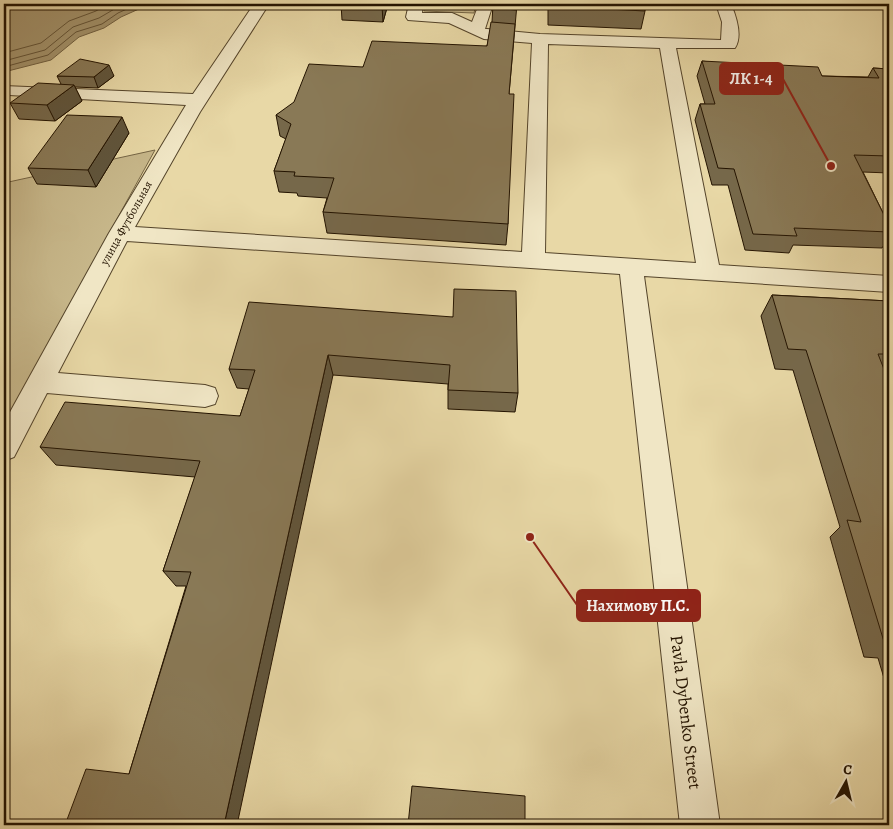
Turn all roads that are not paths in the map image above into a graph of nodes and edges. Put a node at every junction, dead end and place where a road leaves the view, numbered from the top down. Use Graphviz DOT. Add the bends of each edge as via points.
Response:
graph roads {
  1 [pos="261,4"];
  2 [pos="416,4"];
  3 [pos="486,4"];
  4 [pos="724,4"];
  5 [pos="477,30"];
  6 [pos="540,39"];
  7 [pos="667,43"];
  8 [pos="9,90"];
  9 [pos="196,100"];
  10 [pos="120,233"];
  11 [pos="533,260"];
  12 [pos="631,267"];
  13 [pos="708,272"];
  14 [pos="889,284"];
  15 [pos="40,382"];
  16 [pos="205,396"];
  17 [pos="4,449"];
  18 [pos="700,825"];
  1 -- 9 [label="street, улица Футбольная"];
  2 -- 5 [label="street" via="414,17 452,18"];
  3 -- 5 [label="street"];
  4 -- 7 [label="street" via="730,22 729,45"];
  5 -- 6 [label="street" via="484,34"];
  6 -- 7 [label="street"];
  6 -- 11 [label="street"];
  7 -- 13 [label="street"];
  8 -- 9 [label="street"];
  9 -- 10 [label="street, улица Футбольная"];
  10 -- 11 [label="street"];
  10 -- 15 [label="street, улица Футбольная"];
  11 -- 12 [label="street"];
  12 -- 13 [label="street"];
  12 -- 18 [label="street, Pavla Dybenko Street"];
  13 -- 14 [label="street"];
  15 -- 16 [label="street"];
  15 -- 17 [label="street, улица Футбольная"];
}
